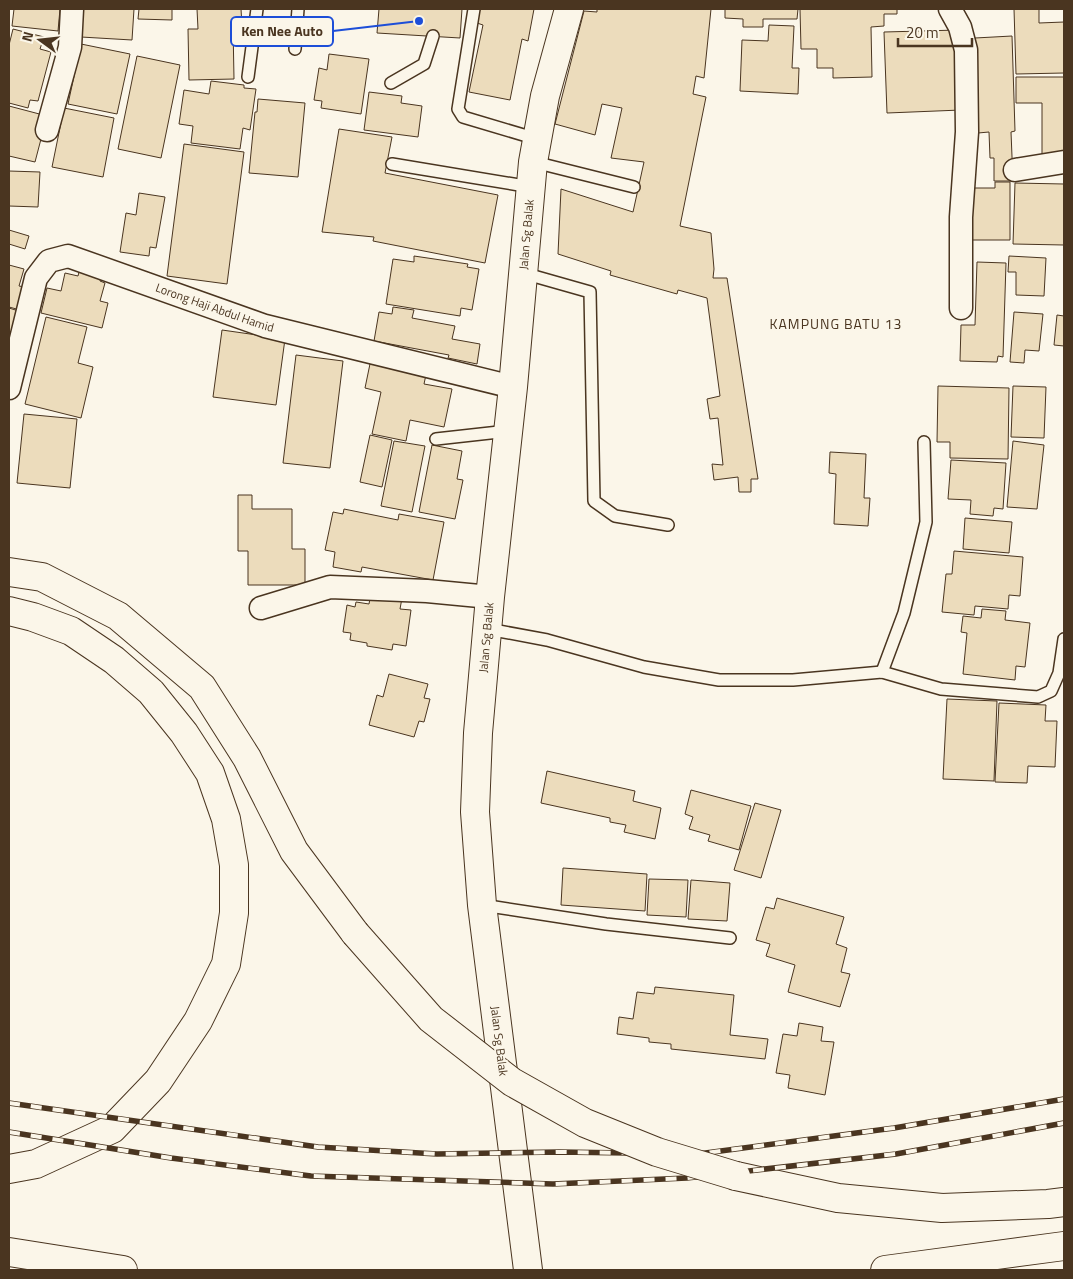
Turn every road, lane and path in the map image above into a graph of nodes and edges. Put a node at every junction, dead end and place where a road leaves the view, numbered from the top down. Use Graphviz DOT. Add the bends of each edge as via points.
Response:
graph roads {
  1 [pos="72,9"];
  2 [pos="257,9"];
  3 [pos="298,9"];
  4 [pos="474,9"];
  5 [pos="569,9"];
  6 [pos="950,9"];
  7 [pos="433,36"];
  8 [pos="295,49"];
  9 [pos="248,77"];
  10 [pos="391,83"];
  11 [pos="47,130"];
  12 [pos="1064,162"];
  13 [pos="534,163"];
  14 [pos="392,164"];
  15 [pos="1016,170"];
  16 [pos="634,187"];
  17 [pos="523,272"];
  18 [pos="961,308"];
  19 [pos="9,388"];
  20 [pos="513,388"];
  21 [pos="508,431"];
  22 [pos="436,439"];
  23 [pos="924,442"];
  24 [pos="668,525"];
  25 [pos="9,572"];
  26 [pos="490,597"];
  27 [pos="260,608"];
  28 [pos="9,611"];
  29 [pos="488,629"];
  30 [pos="1064,639"];
  31 [pos="882,672"];
  32 [pos="482,905"];
  33 [pos="730,938"];
  34 [pos="9,1169"];
  35 [pos="1064,1202"];
  36 [pos="1064,1246"];
  37 [pos="9,1252"];
  38 [pos="123,1270"];
  39 [pos="528,1270"];
  40 [pos="885,1270"];
  1 -- 11 [label="street" via="70,47"];
  2 -- 9 [label="lane"];
  3 -- 8 [label="lane"];
  4 -- 13 [label="lane" via="458,109 462,117"];
  5 -- 13 [label="main road, Jalan Sg Balak" via="545,96"];
  6 -- 18 [label="street" via="960,26 966,50 967,132 961,217"];
  7 -- 10 [label="lane" via="424,64"];
  12 -- 15 [label="street"];
  13 -- 14 [label="lane"];
  13 -- 16 [label="lane"];
  13 -- 17 [label="main road, Jalan Sg Balak"];
  17 -- 20 [label="main road, Jalan Sg Balak"];
  17 -- 24 [label="lane" via="590,292 594,501 614,516"];
  19 -- 20 [label="street, Lorong Haji Abdul Hamid" via="36,278 49,261 68,256 266,326"];
  20 -- 21 [label="main road, Jalan Sg Balak"];
  21 -- 22 [label="lane"];
  21 -- 26 [label="main road, Jalan Sg Balak"];
  23 -- 31 [label="lane" via="926,522 904,612"];
  25 -- 35 [label="main road, bridge" via="42,577 118,616 202,687 247,758 294,852 355,932 432,1019 512,1082 585,1122 657,1152 736,1176 838,1198 942,1208"];
  26 -- 27 [label="street" via="428,590 330,586"];
  26 -- 29 [label="main road, Jalan Sg Balak"];
  28 -- 34 [label="main road" via="71,631 114,660 151,692 184,733 210,773 226,819 234,865 234,913 226,964 198,1021 158,1081 112,1129 36,1164"];
  29 -- 31 [label="lane" via="547,640 644,667 718,680 793,680"];
  29 -- 32 [label="main road, Jalan Sg Balak" via="478,733 476,812"];
  30 -- 31 [label="lane" via="1059,673 1052,691 1038,697 941,689"];
  32 -- 33 [label="lane"];
  32 -- 39 [label="main road, Jalan Sg Balak"];
  36 -- 40 [label="main road"];
  37 -- 38 [label="main road"];
}
